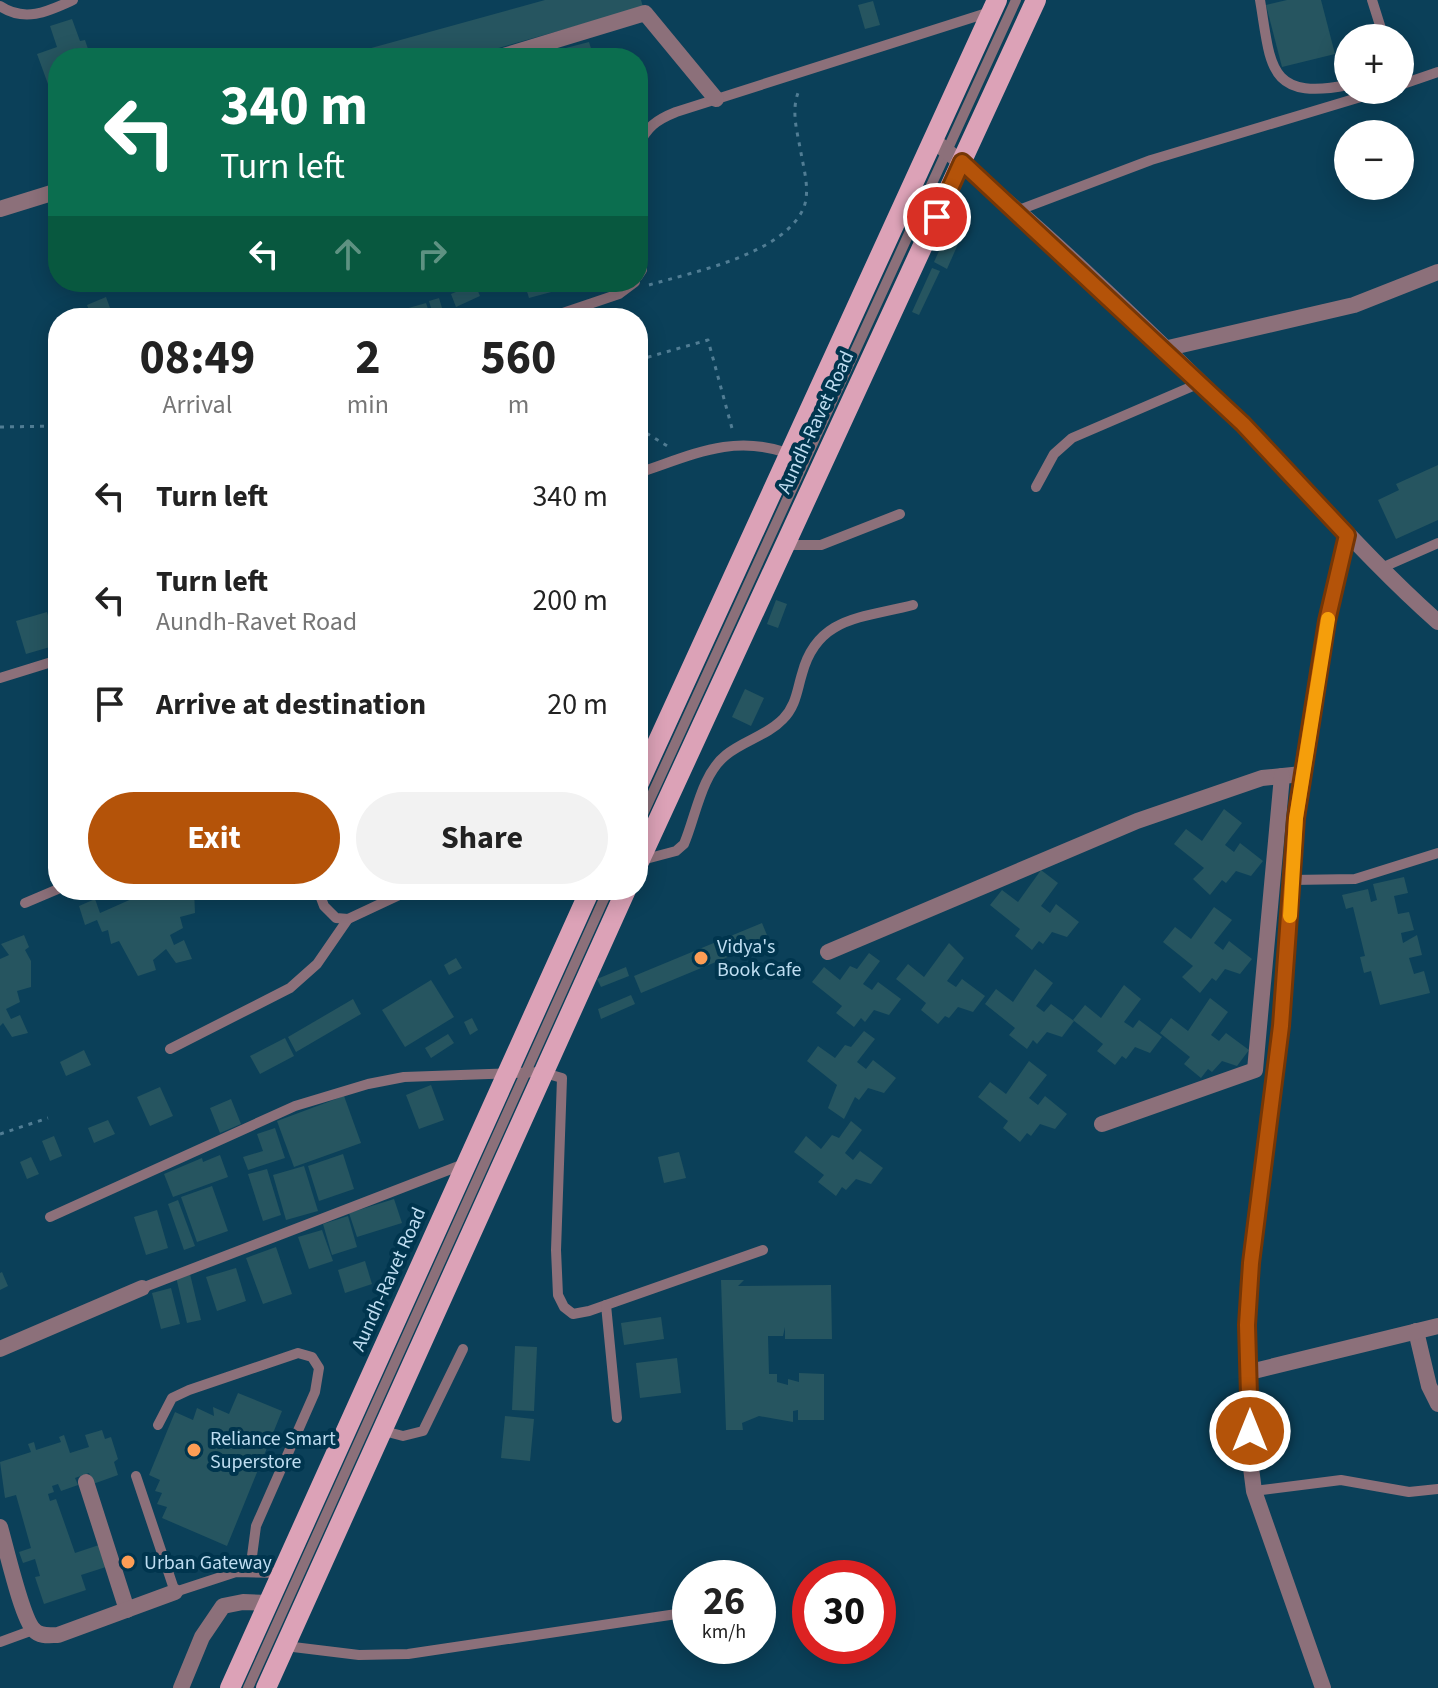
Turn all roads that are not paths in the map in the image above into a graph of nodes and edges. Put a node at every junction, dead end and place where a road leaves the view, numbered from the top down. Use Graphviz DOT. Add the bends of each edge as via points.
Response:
graph roads {
  1 [pos="73,0"];
  2 [pos="1016,0"];
  3 [pos="1036,0"];
  4 [pos="1260,0"];
  5 [pos="1372,0"];
  6 [pos="0,6"];
  7 [pos="995,6"];
  8 [pos="1380,24"];
  9 [pos="530,48"];
  10 [pos="1438,72"];
  11 [pos="1414,80"];
  12 [pos="1334,86"];
  13 [pos="716,99"];
  14 [pos="1337,104"];
  15 [pos="648,128"];
  16 [pos="947,151"];
  17 [pos="48,194"];
  18 [pos="0,209"];
  19 [pos="1016,211"];
  20 [pos="1438,272"];
  21 [pos="622,292"];
  22 [pos="578,308"];
  23 [pos="1164,349"];
  24 [pos="1200,383"];
  25 [pos="788,453"];
  26 [pos="648,470"];
  27 [pos="1036,487"];
  28 [pos="900,514"];
  29 [pos="1347,535"];
  30 [pos="1438,543"];
  31 [pos="785,545"];
  32 [pos="1379,569"];
  33 [pos="913,605"];
  34 [pos="1438,622"];
  35 [pos="48,663"];
  36 [pos="0,678"];
  37 [pos="648,746"];
  38 [pos="1302,774"];
  39 [pos="1282,776"];
  40 [pos="648,803"];
  41 [pos="648,843"];
  42 [pos="1438,853"];
  43 [pos="648,860"];
  44 [pos="1292,880"];
  45 [pos="48,893"];
  46 [pos="322,900"];
  47 [pos="389,900"];
  48 [pos="586,900"];
  49 [pos="603,900"];
  50 [pos="620,900"];
  51 [pos="25,903"];
  52 [pos="348,919"];
  53 [pos="828,952"];
  54 [pos="170,1049"];
  55 [pos="524,1073"];
  56 [pos="1102,1124"];
  57 [pos="466,1163"];
  58 [pos="50,1217"];
  59 [pos="763,1250"];
  60 [pos="142,1288"];
  61 [pos="606,1305"];
  62 [pos="1438,1326"];
  63 [pos="1416,1331"];
  64 [pos="0,1349"];
  65 [pos="463,1349"];
  66 [pos="1250,1372"];
  67 [pos="1438,1404"];
  68 [pos="617,1418"];
  69 [pos="158,1425"];
  70 [pos="380,1430"];
  71 [pos="136,1476"];
  72 [pos="86,1482"];
  73 [pos="1438,1489"];
  74 [pos="1254,1491"];
  75 [pos="0,1527"];
  76 [pos="250,1571"];
  77 [pos="283,1573"];
  78 [pos="175,1592"];
  79 [pos="269,1603"];
  80 [pos="127,1610"];
  81 [pos="672,1615"];
  82 [pos="33,1630"];
  83 [pos="0,1640"];
  84 [pos="285,1646"];
  85 [pos="181,1688"];
  86 [pos="230,1688"];
  87 [pos="248,1688"];
  88 [pos="266,1688"];
  89 [pos="1323,1688"];
  1 -- 6 [label="lane" via="41,14"];
  2 -- 16 [label="lane"];
  3 -- 16 [label="main road, Aundh-Ravet Road"];
  4 -- 12 [label="lane" via="1271,66 1284,83"];
  5 -- 8 [label="lane"];
  7 -- 13 [label="lane"];
  7 -- 16 [label="main road, Aundh-Ravet Road"];
  9 -- 13 [label="street" via="645,13"];
  10 -- 11 [label="lane"];
  13 -- 15 [label="lane"];
  14 -- 19 [label="lane" via="1151,160"];
  16 -- 19 [label="street"];
  16 -- 25 [label="main road, Aundh-Ravet Road"];
  16 -- 31 [label="main road, Aundh-Ravet Road"];
  16 -- 40 [label="lane"];
  17 -- 18 [label="street"];
  19 -- 23 [label="street"];
  20 -- 23 [label="street" via="1329,312"];
  21 -- 22 [label="lane"];
  23 -- 24 [label="street"];
  24 -- 27 [label="lane" via="1072,438 1054,454"];
  24 -- 29 [label="street"];
  25 -- 26 [label="lane" via="736,444"];
  25 -- 37 [label="main road, Aundh-Ravet Road"];
  28 -- 31 [label="lane" via="821,545"];
  29 -- 32 [label="street"];
  29 -- 38 [label="street"];
  30 -- 32 [label="lane"];
  31 -- 41 [label="main road, Aundh-Ravet Road"];
  32 -- 34 [label="street"];
  33 -- 43 [label="lane" via="822,632 813,643 796,700 783,719 723,757 684,844"];
  35 -- 36 [label="lane"];
  38 -- 39 [label="street"];
  38 -- 44 [label="street"];
  39 -- 53 [label="street" via="1229,787 1137,821"];
  39 -- 56 [label="street" via="1255,1070"];
  42 -- 44 [label="lane" via="1355,879"];
  44 -- 66 [label="street" via="1281,1026 1251,1263"];
  45 -- 51 [label="lane"];
  46 -- 52 [label="lane" via="336,918"];
  47 -- 52 [label="lane"];
  48 -- 55 [label="main road, Aundh-Ravet Road"];
  49 -- 55 [label="lane"];
  50 -- 55 [label="main road, Aundh-Ravet Road"];
  52 -- 54 [label="lane" via="317,964 290,988"];
  55 -- 57 [label="main road, Aundh-Ravet Road"];
  55 -- 58 [label="lane" via="404,1077 295,1106"];
  55 -- 61 [label="lane" via="562,1078 558,1295 573,1314"];
  55 -- 70 [label="main road, Aundh-Ravet Road"];
  55 -- 87 [label="lane"];
  57 -- 60 [label="lane"];
  57 -- 77 [label="main road, Aundh-Ravet Road"];
  59 -- 61 [label="lane"];
  60 -- 64 [label="street"];
  61 -- 68 [label="lane"];
  62 -- 63 [label="street"];
  63 -- 66 [label="street"];
  63 -- 67 [label="street"];
  65 -- 70 [label="lane" via="423,1431 403,1436"];
  66 -- 74 [label="street"];
  69 -- 76 [label="lane" via="165,1407 189,1390 298,1353 312,1357 319,1368 315,1392 256,1526"];
  70 -- 84 [label="main road, Aundh-Ravet Road"];
  71 -- 78 [label="lane"];
  72 -- 80 [label="street"];
  73 -- 74 [label="lane" via="1409,1492 1341,1480"];
  74 -- 89 [label="street"];
  75 -- 82 [label="street"];
  76 -- 77 [label="lane"];
  76 -- 78 [label="lane" via="217,1576"];
  77 -- 79 [label="main road, Aundh-Ravet Road"];
  78 -- 80 [label="street"];
  79 -- 85 [label="street" via="223,1606 202,1637"];
  79 -- 86 [label="main road, Aundh-Ravet Road"];
  80 -- 82 [label="street" via="58,1635"];
  81 -- 84 [label="lane" via="408,1654 359,1655"];
  82 -- 83 [label="lane"];
  84 -- 88 [label="main road, Aundh-Ravet Road"];
}
